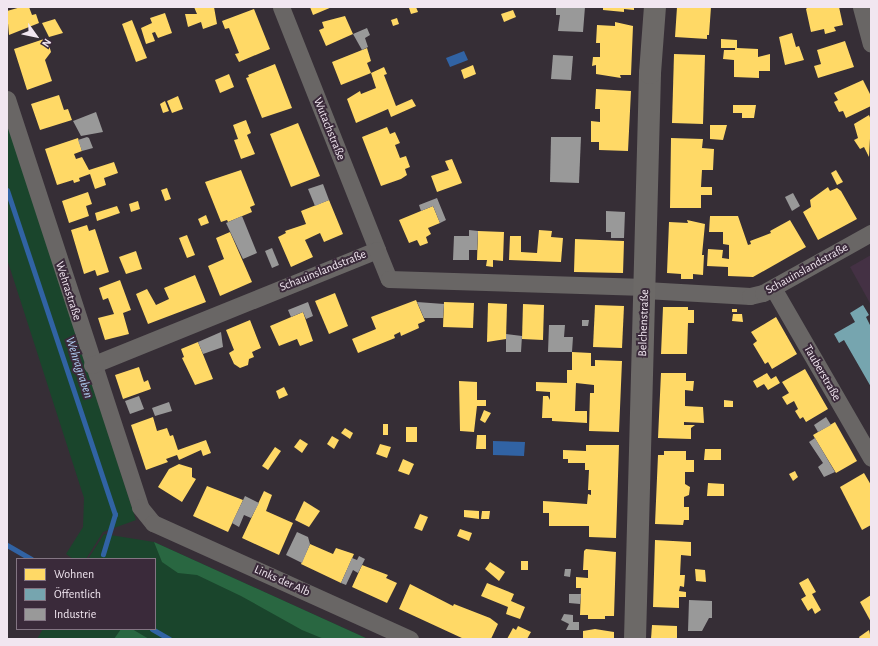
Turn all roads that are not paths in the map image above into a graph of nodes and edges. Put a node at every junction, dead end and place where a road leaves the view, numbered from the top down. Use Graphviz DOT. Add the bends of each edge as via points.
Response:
graph roads {
  1 [pos="281,7"];
  2 [pos="655,7"];
  3 [pos="861,7"];
  4 [pos="871,44"];
  5 [pos="7,99"];
  6 [pos="871,233"];
  7 [pos="377,250"];
  8 [pos="774,288"];
  9 [pos="645,289"];
  10 [pos="92,365"];
  11 [pos="871,458"];
  12 [pos="153,523"];
  13 [pos="410,639"];
  14 [pos="635,639"];
  1 -- 7 [label="street, Wutachstraße"];
  2 -- 9 [label="street, Belchenstraße" via="650,73"];
  3 -- 4 [label="street"];
  5 -- 10 [label="street, Wehrastraße"];
  6 -- 8 [label="street, Schauinslandstraße"];
  7 -- 9 [label="street, Schauinslandstraße" via="389,279"];
  7 -- 10 [label="street, Schauinslandstraße"];
  8 -- 9 [label="street, Schauinslandstraße" via="750,296"];
  8 -- 11 [label="street, Tauberstraße"];
  9 -- 14 [label="street, Belchenstraße"];
  10 -- 12 [label="street, Wehrastraße" via="140,507"];
  12 -- 13 [label="street, Links der Alb"];
}
